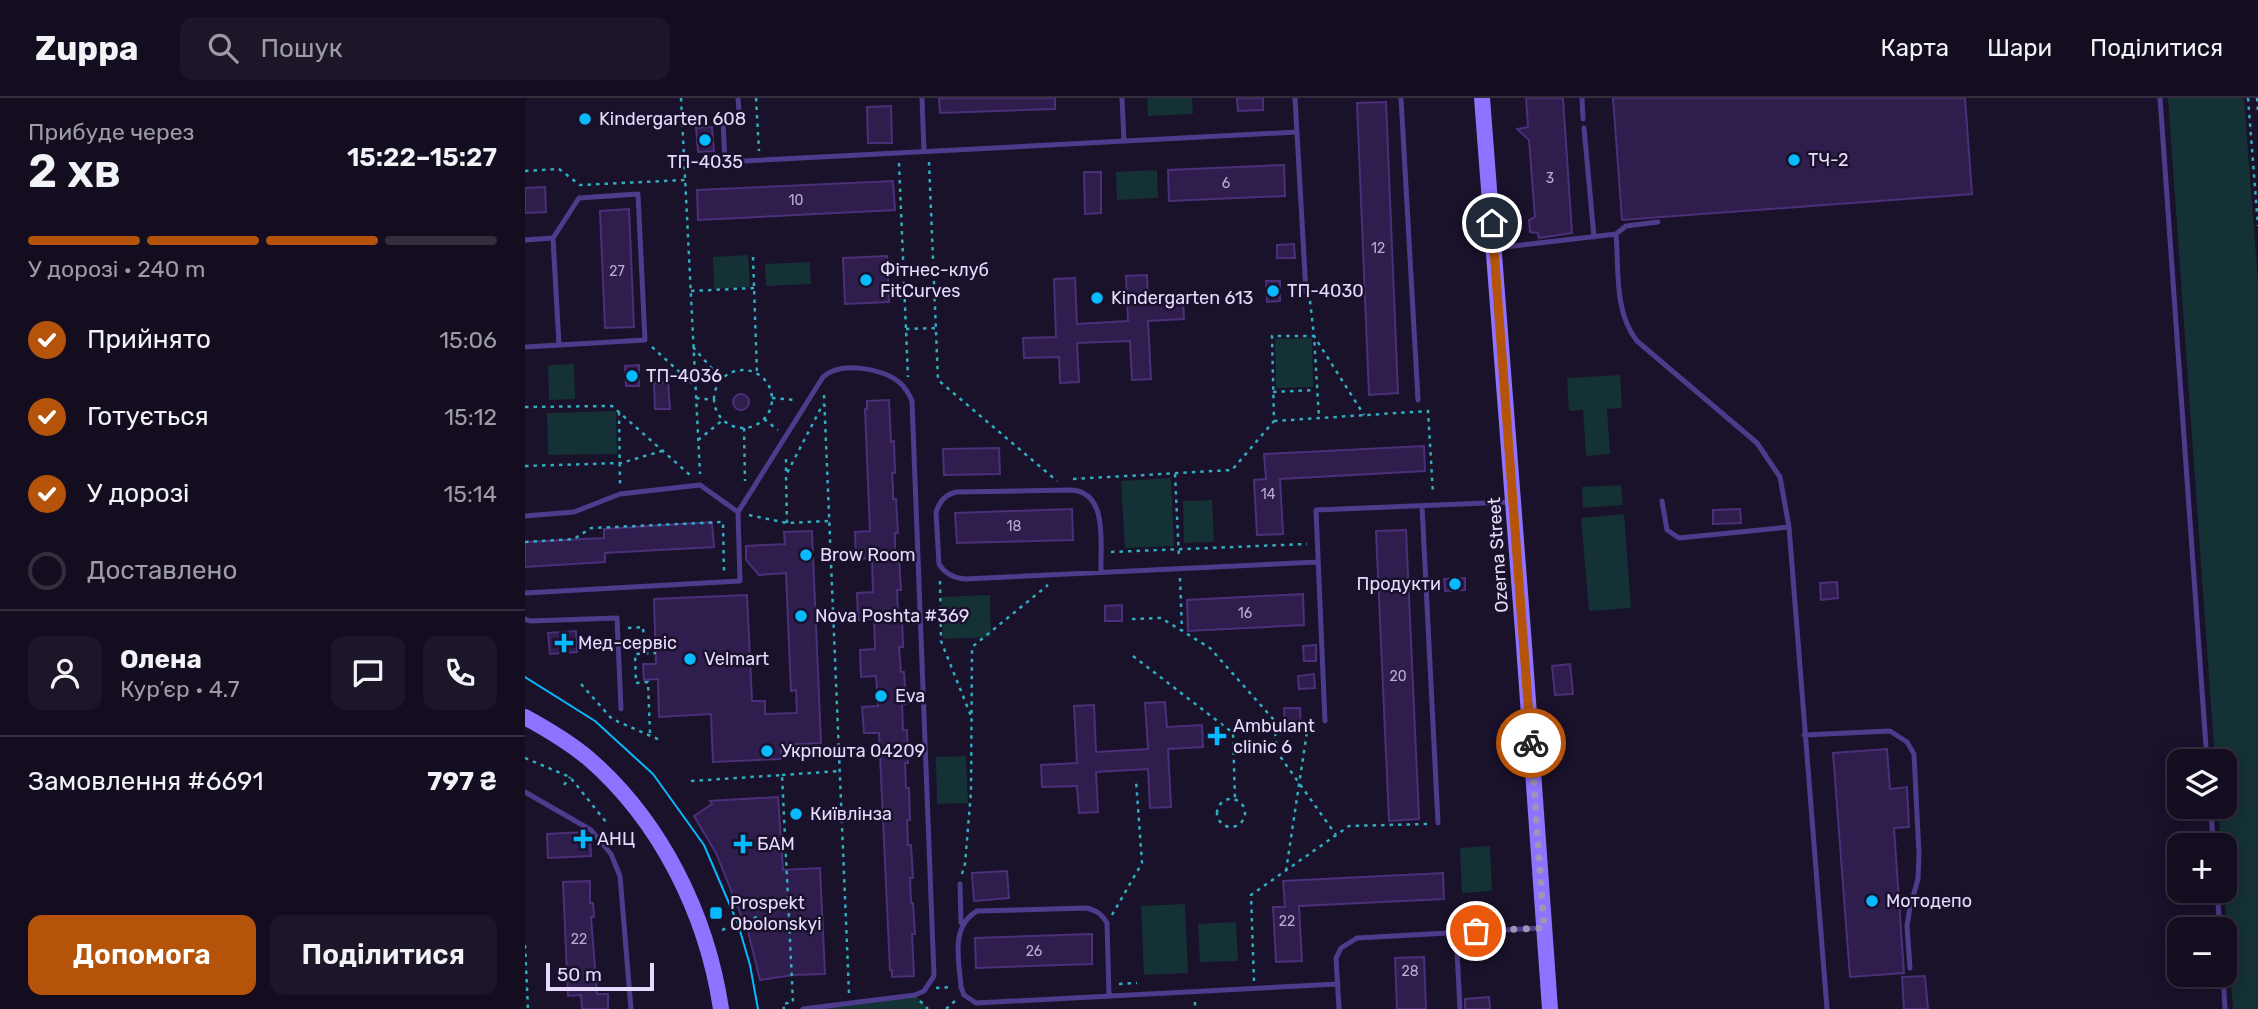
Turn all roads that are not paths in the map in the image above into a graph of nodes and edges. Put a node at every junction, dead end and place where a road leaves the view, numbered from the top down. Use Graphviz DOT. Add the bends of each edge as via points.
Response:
graph roads {
  1 [pos="739,98"];
  2 [pos="922,98"];
  3 [pos="1122,98"];
  4 [pos="1295,98"];
  5 [pos="1401,98"];
  6 [pos="1482,98"];
  7 [pos="1581,98"];
  8 [pos="2160,98"];
  9 [pos="739,110"];
  10 [pos="1583,119"];
  11 [pos="723,122"];
  12 [pos="1584,128"];
  13 [pos="1297,131"];
  14 [pos="1124,141"];
  15 [pos="927,151"];
  16 [pos="1658,222"];
  17 [pos="1616,234"];
  18 [pos="1594,237"];
  19 [pos="553,238"];
  20 [pos="525,240"];
  21 [pos="1494,248"];
  22 [pos="1306,292"];
  23 [pos="559,345"];
  24 [pos="525,347"];
  25 [pos="1418,400"];
  26 [pos="1662,501"];
  27 [pos="1513,502"];
  28 [pos="1422,506"];
  29 [pos="739,512"];
  30 [pos="525,516"];
  31 [pos="1789,527"];
  32 [pos="1318,562"];
  33 [pos="1101,572"];
  34 [pos="525,593"];
  35 [pos="525,619"];
  36 [pos="621,709"];
  37 [pos="525,717"];
  38 [pos="1325,721"];
  39 [pos="1804,735"];
  40 [pos="2206,749"];
  41 [pos="525,792"];
  42 [pos="1437,824"];
  43 [pos="960,884"];
  44 [pos="962,925"];
  45 [pos="1544,928"];
  46 [pos="1456,932"];
  47 [pos="1910,968"];
  48 [pos="1338,984"];
  49 [pos="2224,987"];
  50 [pos="1109,995"];
  51 [pos="631,1009"];
  52 [pos="721,1009"];
  53 [pos="803,1009"];
  54 [pos="1339,1009"];
  55 [pos="1460,1009"];
  56 [pos="1550,1009"];
  57 [pos="1827,1009"];
  58 [pos="2225,1009"];
  1 -- 9 [label="lane"];
  2 -- 15 [label="lane"];
  3 -- 14 [label="lane"];
  4 -- 13 [label="lane"];
  5 -- 25 [label="lane"];
  6 -- 21 [label="street, Ozerna Street"];
  7 -- 10 [label="lane"];
  8 -- 40 [label="lane"];
  11 -- 15 [label="lane" via="725,162"];
  12 -- 18 [label="lane"];
  13 -- 14 [label="lane"];
  13 -- 22 [label="lane"];
  14 -- 15 [label="lane"];
  16 -- 17 [label="lane" via="1626,226"];
  17 -- 18 [label="lane"];
  17 -- 31 [label="lane" via="1622,309 1630,333 1757,443 1780,477"];
  18 -- 21 [label="lane"];
  19 -- 20 [label="lane"];
  19 -- 23 [label="lane"];
  19 -- 23 [label="lane" via="579,198 638,194 645,340"];
  21 -- 27 [label="street, Ozerna Street"];
  23 -- 24 [label="lane"];
  26 -- 31 [label="lane" via="1667,530 1679,538"];
  27 -- 28 [label="lane"];
  27 -- 45 [label="street, Ozerna Street"];
  28 -- 32 [label="lane" via="1316,510"];
  28 -- 42 [label="lane"];
  29 -- 30 [label="lane" via="700,485 620,494 574,512"];
  29 -- 34 [label="lane" via="740,581"];
  29 -- 53 [label="lane" via="830,371 857,367 894,378 908,392 912,401 934,976 926,989 915,995"];
  31 -- 39 [label="lane"];
  32 -- 33 [label="lane"];
  32 -- 38 [label="lane"];
  33 -- 33 [label="lane" via="1098,511 1086,493 956,492 943,499 936,512 939,564 957,579"];
  35 -- 36 [label="lane" via="617,618"];
  37 -- 52 [label="street" via="588,758 647,824 694,910"];
  39 -- 47 [label="lane" via="1890,731 1907,742 1914,754 1919,854 1907,926"];
  39 -- 57 [label="lane"];
  41 -- 51 [label="lane" via="591,830 611,854 619,876"];
  43 -- 44 [label="lane"];
  44 -- 50 [label="lane" via="958,936 961,987 976,1003"];
  44 -- 50 [label="lane" via="977,911 1096,910 1107,923"];
  45 -- 46 [label="lane"];
  45 -- 56 [label="street, Ozerna Street"];
  46 -- 48 [label="lane" via="1357,938 1341,948 1336,958"];
  46 -- 55 [label="lane"];
  48 -- 50 [label="lane"];
  48 -- 54 [label="lane"];
  49 -- 58 [label="lane"];
}
